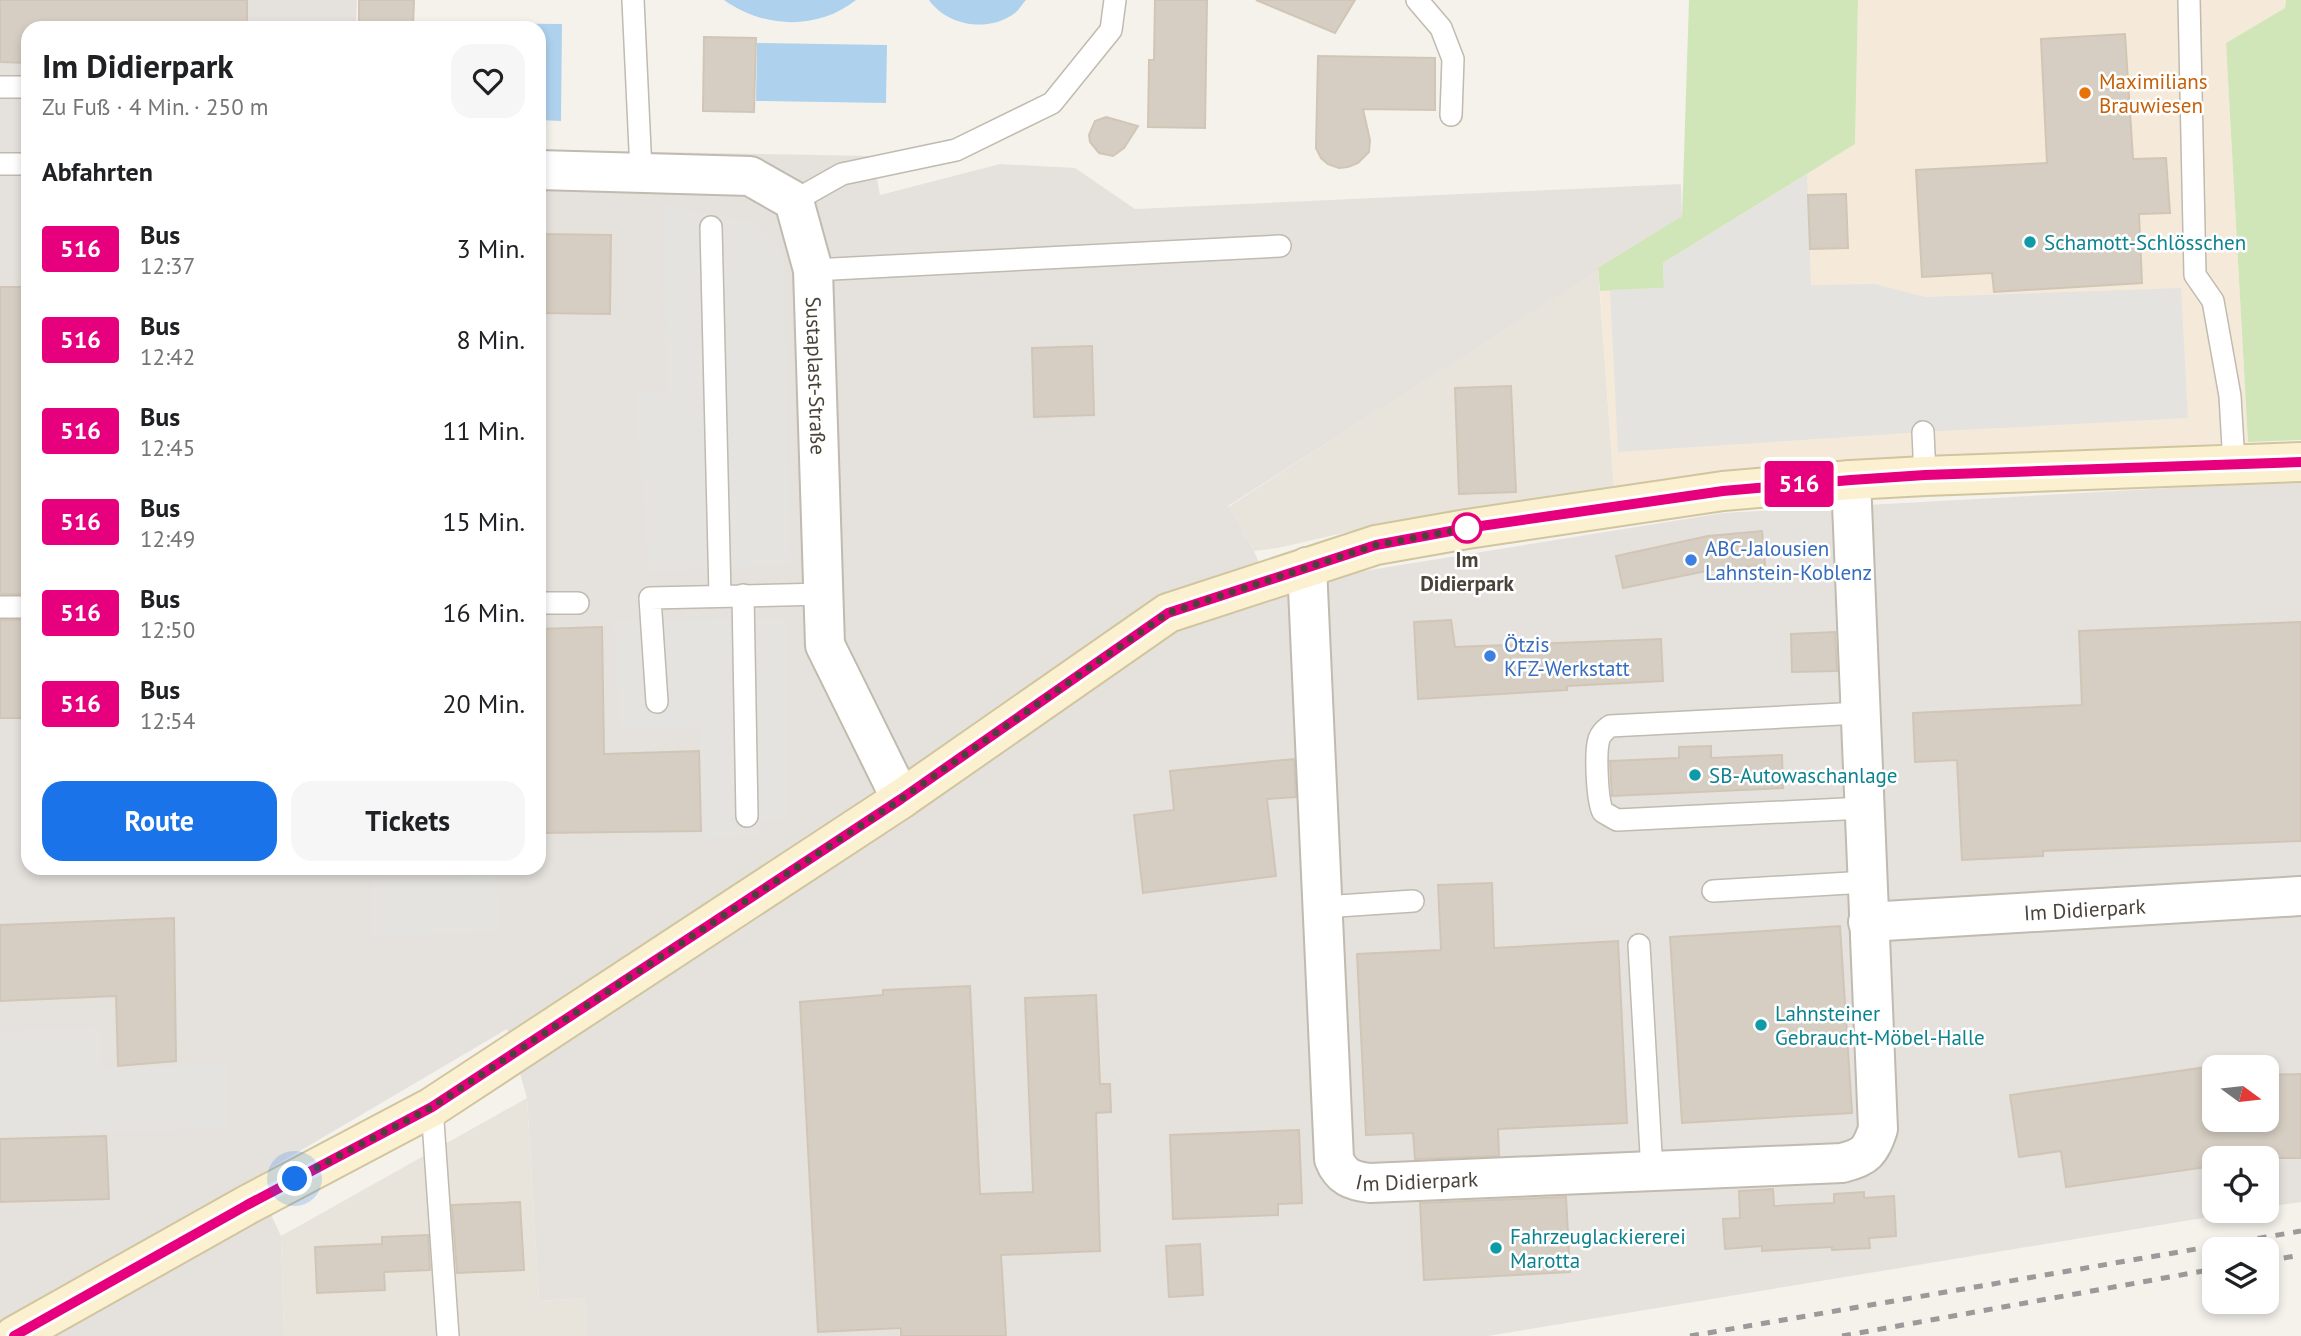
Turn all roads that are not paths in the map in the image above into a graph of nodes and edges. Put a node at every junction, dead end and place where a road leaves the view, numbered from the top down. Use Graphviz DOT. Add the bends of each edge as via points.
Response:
graph roads {
  1 [pos="633,0"];
  2 [pos="1115,0"];
  3 [pos="1418,0"];
  4 [pos="2189,0"];
  5 [pos="0,87"];
  6 [pos="21,88"];
  7 [pos="1451,115"];
  8 [pos="0,164"];
  9 [pos="21,164"];
  10 [pos="546,170"];
  11 [pos="642,171"];
  12 [pos="794,201"];
  13 [pos="711,227"];
  14 [pos="1280,246"];
  15 [pos="813,270"];
  16 [pos="1923,432"];
  17 [pos="2301,462"];
  18 [pos="2234,464"];
  19 [pos="1925,475"];
  20 [pos="1851,480"];
  21 [pos="1307,567"];
  22 [pos="824,594"];
  23 [pos="720,595"];
  24 [pos="743,595"];
  25 [pos="546,603"];
  26 [pos="578,603"];
  27 [pos="0,607"];
  28 [pos="21,607"];
  29 [pos="657,702"];
  30 [pos="1860,713"];
  31 [pos="901,799"];
  32 [pos="1864,808"];
  33 [pos="747,816"];
  34 [pos="1866,883"];
  35 [pos="1713,891"];
  36 [pos="2301,896"];
  37 [pos="1413,901"];
  38 [pos="1323,908"];
  39 [pos="1868,922"];
  40 [pos="1639,946"];
  41 [pos="432,1107"];
  42 [pos="1652,1171"];
  43 [pos="14,1336"];
  44 [pos="449,1336"];
  1 -- 11 [label="lane"];
  2 -- 12 [label="lane" via="1111,30 1052,103 956,150 842,174"];
  3 -- 7 [label="lane" via="1441,28 1453,59"];
  4 -- 18 [label="lane" via="2195,275 2213,301 2230,396"];
  5 -- 6 [label="lane"];
  8 -- 9 [label="lane"];
  10 -- 11 [label="street"];
  11 -- 12 [label="street" via="750,176"];
  12 -- 15 [label="street, Sustaplast-Straße"];
  13 -- 23 [label="lane"];
  14 -- 15 [label="lane"];
  15 -- 22 [label="street, Sustaplast-Straße"];
  16 -- 19 [label="lane"];
  17 -- 18 [label="street"];
  18 -- 19 [label="street"];
  19 -- 20 [label="street"];
  20 -- 21 [label="street" via="1723,491 1467,528 1376,545"];
  20 -- 30 [label="street, Im Didierpark"];
  21 -- 31 [label="street" via="1168,613"];
  21 -- 38 [label="street, Im Didierpark"];
  22 -- 24 [label="lane"];
  22 -- 31 [label="street, Sustaplast-Straße" via="825,645"];
  23 -- 24 [label="lane"];
  23 -- 29 [label="lane" via="650,598"];
  24 -- 33 [label="lane"];
  25 -- 26 [label="lane"];
  27 -- 28 [label="lane"];
  30 -- 32 [label="street, Im Didierpark"];
  30 -- 32 [label="lane" via="1610,726 1598,742 1599,799 1603,812 1617,820"];
  31 -- 41 [label="street"];
  32 -- 34 [label="street, Im Didierpark"];
  34 -- 35 [label="lane"];
  34 -- 39 [label="street, Im Didierpark"];
  36 -- 39 [label="street, Im Didierpark"];
  37 -- 38 [label="lane"];
  38 -- 42 [label="street, Im Didierpark" via="1334,1159 1347,1178 1370,1183"];
  39 -- 42 [label="street, Im Didierpark" via="1878,1129 1872,1147 1860,1158 1842,1163"];
  40 -- 42 [label="lane"];
  41 -- 43 [label="street"];
  41 -- 44 [label="lane"];
}
